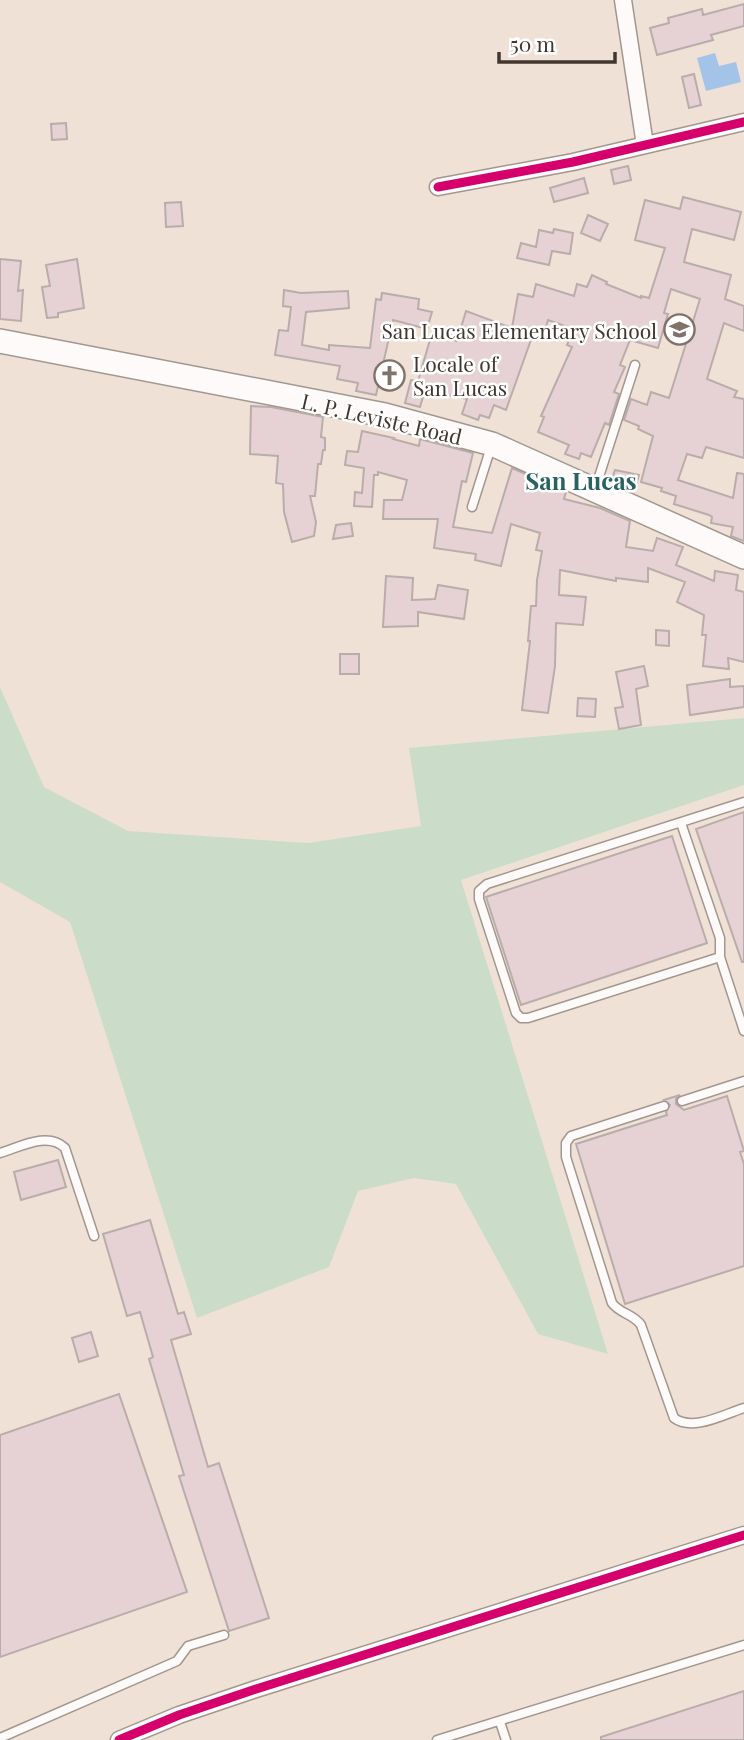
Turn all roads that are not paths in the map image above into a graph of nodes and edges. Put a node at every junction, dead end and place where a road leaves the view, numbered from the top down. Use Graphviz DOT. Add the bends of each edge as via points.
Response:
graph roads {
  1 [pos="623,0"];
  2 [pos="744,122"];
  3 [pos="645,145"];
  4 [pos="438,187"];
  5 [pos="0,341"];
  6 [pos="635,365"];
  7 [pos="492,444"];
  8 [pos="595,489"];
  9 [pos="472,507"];
  10 [pos="744,557"];
  11 [pos="744,802"];
  12 [pos="681,823"];
  13 [pos="720,957"];
  14 [pos="744,1031"];
  15 [pos="744,1081"];
  16 [pos="682,1101"];
  17 [pos="664,1106"];
  18 [pos="0,1153"];
  19 [pos="94,1236"];
  20 [pos="744,1408"];
  21 [pos="744,1535"];
  22 [pos="223,1635"];
  23 [pos="744,1645"];
  24 [pos="500,1722"];
  25 [pos="0,1738"];
  26 [pos="119,1740"];
  27 [pos="437,1740"];
  28 [pos="506,1740"];
  1 -- 3 [label="street"];
  2 -- 3 [label="street"];
  3 -- 4 [label="street"];
  5 -- 7 [label="main road, L. P. Leviste Road" via="385,415"];
  6 -- 8 [label="lane"];
  7 -- 8 [label="main road, L. P. Leviste Road"];
  7 -- 9 [label="lane"];
  8 -- 10 [label="main road, L. P. Leviste Road"];
  11 -- 12 [label="lane"];
  12 -- 13 [label="lane" via="720,938"];
  12 -- 13 [label="lane" via="487,884 479,891 479,899 521,1018"];
  13 -- 14 [label="lane"];
  15 -- 16 [label="lane"];
  17 -- 20 [label="lane" via="571,1136 566,1157 612,1303 641,1325 674,1418 694,1424"];
  18 -- 19 [label="lane" via="48,1139 62,1144"];
  21 -- 26 [label="street" via="253,1690"];
  22 -- 25 [label="lane" via="192,1644 177,1661"];
  23 -- 24 [label="lane"];
  24 -- 27 [label="lane"];
  24 -- 28 [label="lane"];
}
